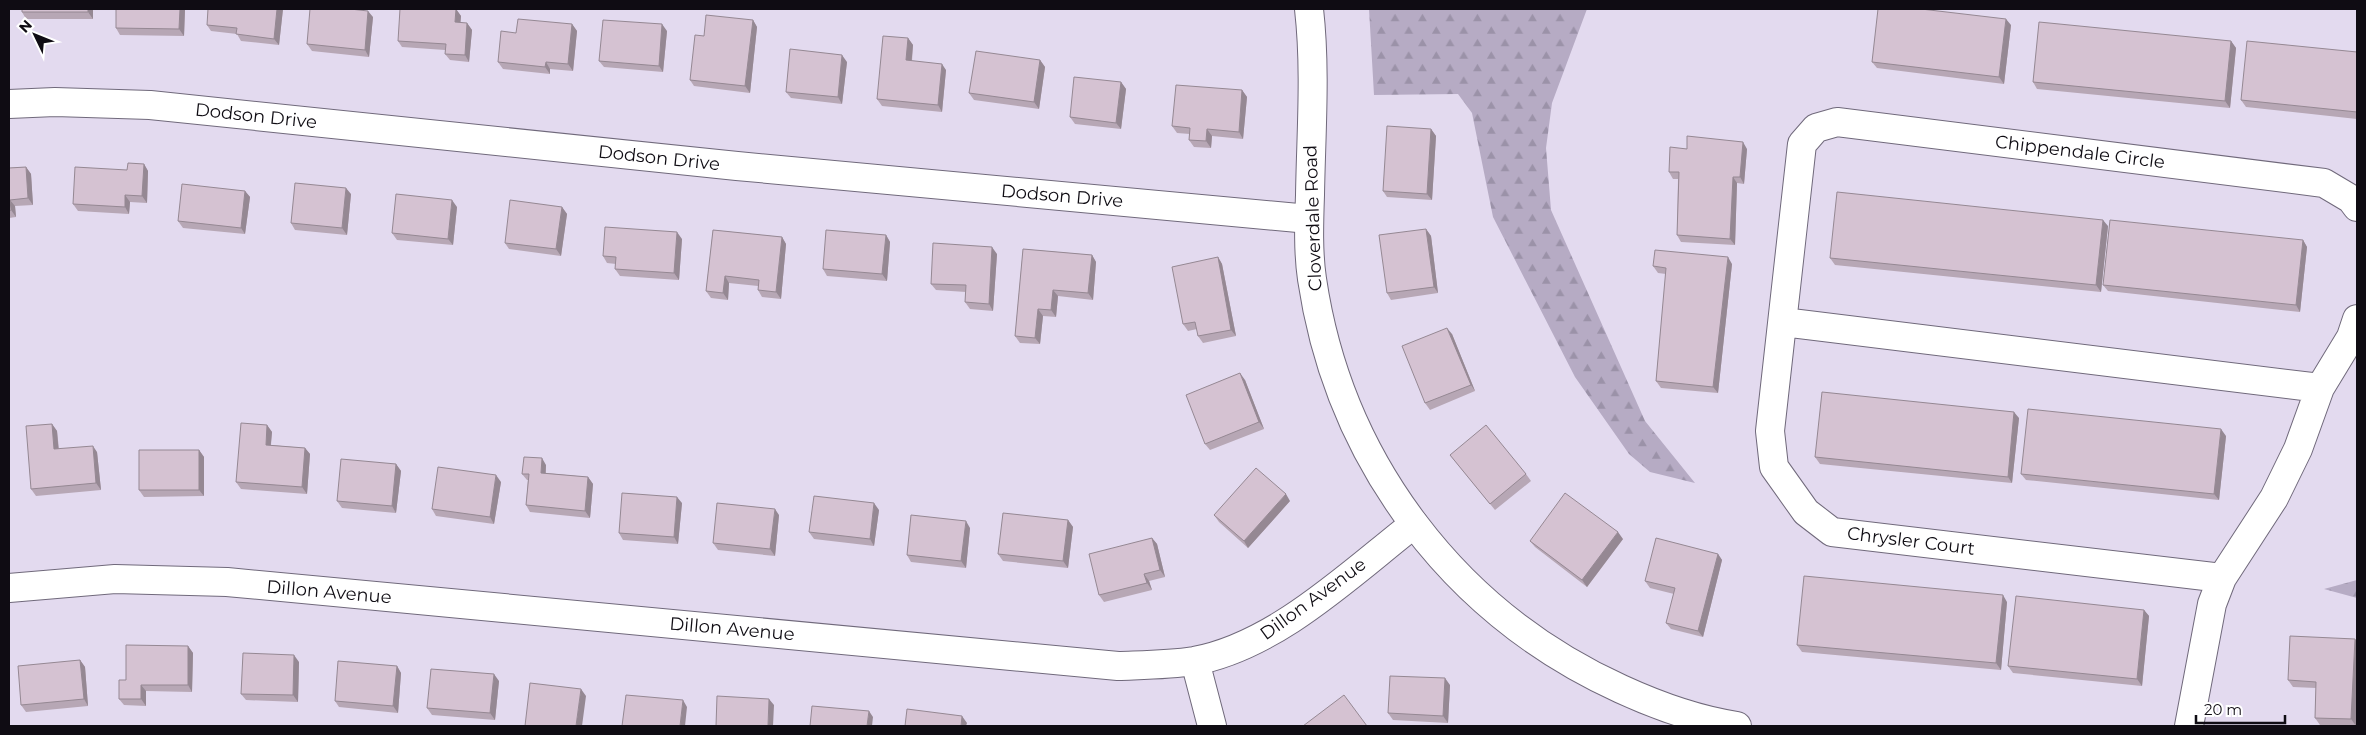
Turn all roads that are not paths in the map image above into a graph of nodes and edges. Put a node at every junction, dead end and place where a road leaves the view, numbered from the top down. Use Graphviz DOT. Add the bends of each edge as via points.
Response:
graph roads {
  1 [pos="1309,9"];
  2 [pos="9,104"];
  3 [pos="1802,144"];
  4 [pos="2357,207"];
  5 [pos="1310,219"];
  6 [pos="2357,319"];
  7 [pos="1783,322"];
  8 [pos="2320,388"];
  9 [pos="1414,524"];
  10 [pos="2222,578"];
  11 [pos="9,588"];
  12 [pos="1195,661"];
  13 [pos="1212,726"];
  14 [pos="1730,726"];
  15 [pos="2189,726"];
  1 -- 5 [label="street, Cloverdale Road" via="1312,64"];
  2 -- 5 [label="street, Dodson Drive" via="150,105 747,167"];
  3 -- 4 [label="street, Chippendale Circle" via="1816,128 1837,122 2324,183"];
  3 -- 7 [label="street, Chrysler Court"];
  5 -- 9 [label="street, Cloverdale Road" via="1312,277 1324,343 1342,397 1372,460"];
  6 -- 8 [label="street" via="2351,337"];
  7 -- 8 [label="street"];
  7 -- 10 [label="street, Chrysler Court" via="1770,431 1774,467 1806,512 1832,532"];
  8 -- 10 [label="street" via="2298,449 2274,498"];
  9 -- 12 [label="street, Dillon Avenue" via="1282,626 1253,642"];
  9 -- 14 [label="street, Cloverdale Road" via="1442,560 1486,603 1536,642 1590,675 1648,701"];
  10 -- 15 [label="street" via="2212,604"];
  11 -- 12 [label="street, Dillon Avenue" via="115,579 227,582 1118,666"];
  12 -- 13 [label="street"];
}
